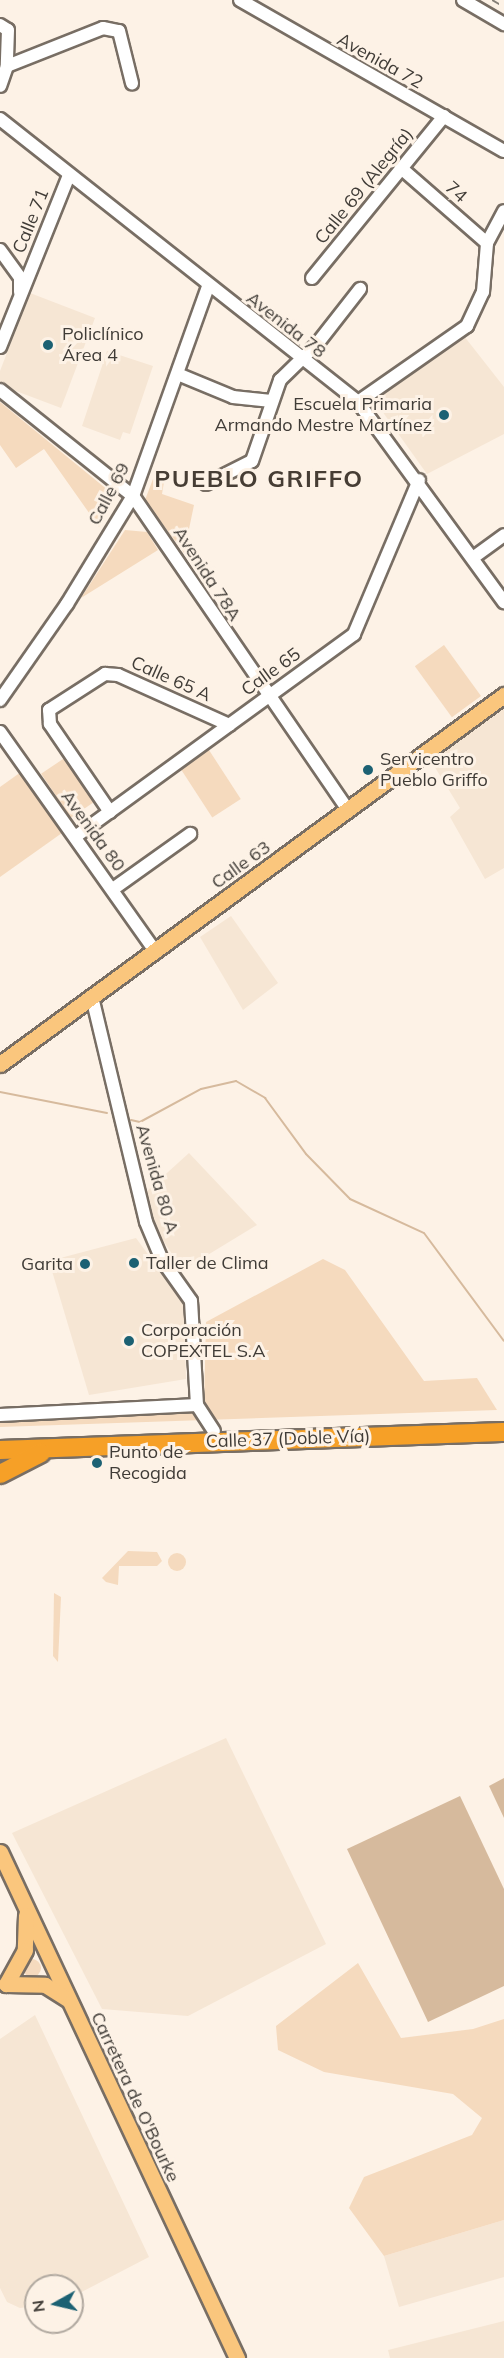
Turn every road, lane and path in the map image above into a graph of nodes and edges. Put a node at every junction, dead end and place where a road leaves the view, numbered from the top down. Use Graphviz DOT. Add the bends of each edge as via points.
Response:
graph roads {
  1 [pos="240,0"];
  2 [pos="463,0"];
  3 [pos="504,24"];
  4 [pos="0,25"];
  5 [pos="7,66"];
  6 [pos="132,83"];
  7 [pos="0,86"];
  8 [pos="444,116"];
  9 [pos="0,119"];
  10 [pos="504,152"];
  11 [pos="401,168"];
  12 [pos="69,175"];
  13 [pos="504,211"];
  14 [pos="487,243"];
  15 [pos="0,250"];
  16 [pos="312,278"];
  17 [pos="208,286"];
  18 [pos="360,289"];
  19 [pos="20,297"];
  20 [pos="0,346"];
  21 [pos="300,360"];
  22 [pos="180,375"];
  23 [pos="0,390"];
  24 [pos="269,401"];
  25 [pos="358,402"];
  26 [pos="419,480"];
  27 [pos="206,484"];
  28 [pos="133,496"];
  29 [pos="504,536"];
  30 [pos="474,557"];
  31 [pos="504,602"];
  32 [pos="504,695"];
  33 [pos="268,696"];
  34 [pos="0,700"];
  35 [pos="229,725"];
  36 [pos="0,732"];
  37 [pos="349,811"];
  38 [pos="110,812"];
  39 [pos="190,834"];
  40 [pos="75,837"];
  41 [pos="113,889"];
  42 [pos="156,952"];
  43 [pos="92,997"];
  44 [pos="0,1064"];
  45 [pos="197,1405"];
  46 [pos="0,1415"];
  47 [pos="504,1421"];
  48 [pos="214,1431"];
  49 [pos="504,1432"];
  50 [pos="0,1438"];
  51 [pos="53,1448"];
  52 [pos="0,1450"];
  53 [pos="0,1474"];
  54 [pos="0,1852"];
  55 [pos="26,1906"];
  56 [pos="25,1950"];
  57 [pos="48,1957"];
  58 [pos="37,1983"];
  59 [pos="3,1986"];
  60 [pos="69,2000"];
  61 [pos="237,2358"];
  1 -- 8 [label="street, Avenida 72"];
  2 -- 3 [label="street"];
  4 -- 5 [label="street" via="8,30"];
  5 -- 6 [label="street" via="103,28 119,31"];
  5 -- 7 [label="street"];
  8 -- 10 [label="street, Avenida 72"];
  8 -- 11 [label="street, Calle 69 (Alegría)"];
  9 -- 12 [label="street, Avenida 78"];
  11 -- 14 [label="street, 74"];
  11 -- 16 [label="street, Calle 69 (Alegría)"];
  12 -- 17 [label="street, Avenida 78"];
  12 -- 19 [label="street, Calle 71"];
  13 -- 14 [label="street"];
  14 -- 25 [label="street" via="483,292 467,326"];
  15 -- 19 [label="street" via="20,278"];
  17 -- 21 [label="street, Avenida 78"];
  17 -- 22 [label="street, Calle 69"];
  18 -- 21 [label="street"];
  19 -- 20 [label="street, Calle 71"];
  21 -- 24 [label="street" via="280,380"];
  21 -- 25 [label="street, Avenida 78"];
  22 -- 24 [label="street" via="233,397"];
  22 -- 28 [label="street, Calle 69"];
  23 -- 28 [label="street, Avenida 78A"];
  24 -- 27 [label="street" via="252,461"];
  25 -- 26 [label="street, Avenida 78"];
  26 -- 30 [label="street, Avenida 78"];
  26 -- 33 [label="street, Calle 65" via="354,634"];
  28 -- 33 [label="street, Avenida 78A"];
  28 -- 34 [label="street, Calle 69"];
  29 -- 30 [label="street"];
  30 -- 31 [label="street, Avenida 78"];
  32 -- 37 [label="main road, Calle 63"];
  33 -- 35 [label="street, Calle 65"];
  33 -- 37 [label="street, Avenida 78A"];
  35 -- 38 [label="street, Calle 65"];
  35 -- 38 [label="street, Calle 65 A" via="118,675 105,674 49,710 50,724"];
  36 -- 40 [label="street, Avenida 80"];
  37 -- 42 [label="main road, Calle 63"];
  38 -- 40 [label="street, Calle 65"];
  39 -- 41 [label="street"];
  40 -- 41 [label="street, Avenida 80"];
  41 -- 42 [label="street, Avenida 80"];
  42 -- 43 [label="main road, Calle 63"];
  43 -- 44 [label="main road, Calle 63"];
  43 -- 45 [label="street, Avenida 80 A" via="146,1221 162,1260 191,1301"];
  45 -- 46 [label="street"];
  45 -- 48 [label="street, Avenida 80 A"];
  47 -- 48 [label="highway, Calle 37 (Doble Vía)"];
  48 -- 50 [label="highway, Calle 37 (Doble Vía)"];
  49 -- 51 [label="highway, Calle 37 (Doble Vía)"];
  51 -- 52 [label="highway, Calle 37 (Doble Vía)"];
  51 -- 53 [label="highway"];
  54 -- 55 [label="main road, Carretera de O'Bourke"];
  55 -- 56 [label="main road"];
  55 -- 57 [label="main road, Carretera de O'Bourke"];
  56 -- 57 [label="main road"];
  56 -- 59 [label="main road"];
  57 -- 58 [label="main road"];
  57 -- 60 [label="main road, Carretera de O'Bourke"];
  58 -- 59 [label="main road"];
  58 -- 60 [label="main road"];
  60 -- 61 [label="main road, Carretera de O'Bourke"];
}
